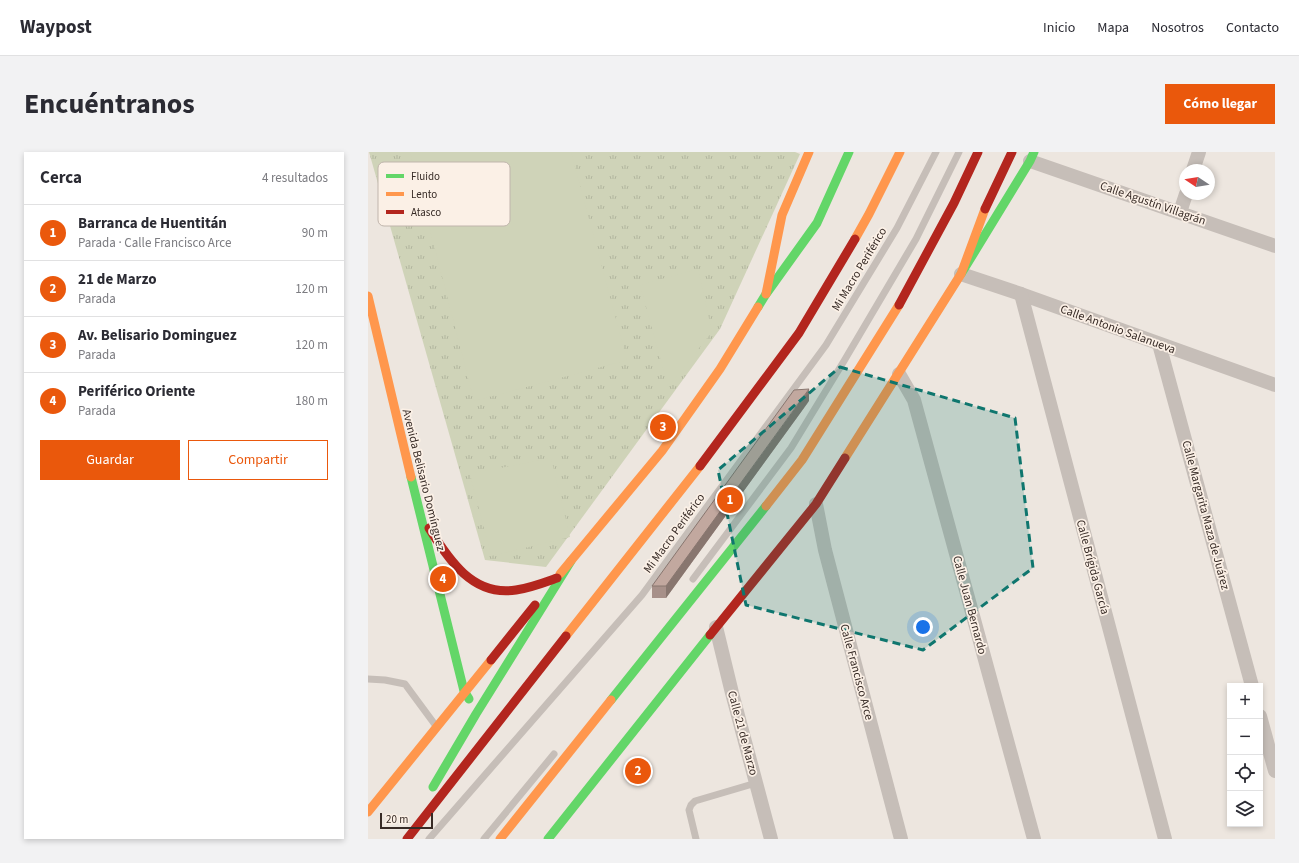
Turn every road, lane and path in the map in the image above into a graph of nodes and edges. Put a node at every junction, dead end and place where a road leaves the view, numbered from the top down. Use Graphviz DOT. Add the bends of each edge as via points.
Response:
graph roads {
  1 [pos="809,152"];
  2 [pos="849,152"];
  3 [pos="900,152"];
  4 [pos="936,152"];
  5 [pos="959,152"];
  6 [pos="978,152"];
  7 [pos="1012,152"];
  8 [pos="1199,152"];
  9 [pos="1032,157"];
  10 [pos="1196,164"];
  11 [pos="1184,200"];
  12 [pos="1180,212"];
  13 [pos="1275,246"];
  14 [pos="961,274"];
  15 [pos="766,294"];
  16 [pos="1021,294"];
  17 [pos="368,296"];
  18 [pos="1159,344"];
  19 [pos="899,374"];
  20 [pos="1275,385"];
  21 [pos="816,504"];
  22 [pos="419,510"];
  23 [pos="571,561"];
  24 [pos="557,578"];
  25 [pos="688,586"];
  26 [pos="716,627"];
  27 [pos="368,679"];
  28 [pos="1251,683"];
  29 [pos="464,691"];
  30 [pos="476,714"];
  31 [pos="1261,719"];
  32 [pos="437,727"];
  33 [pos="560,747"];
  34 [pos="1275,771"];
  35 [pos="756,782"];
  36 [pos="430,793"];
  37 [pos="536,795"];
  38 [pos="370,796"];
  39 [pos="577,803"];
  40 [pos="422,806"];
  41 [pos="371,809"];
  42 [pos="564,832"];
  43 [pos="402,839"];
  44 [pos="407,839"];
  45 [pos="429,839"];
  46 [pos="484,839"];
  47 [pos="500,839"];
  48 [pos="506,839"];
  49 [pos="548,839"];
  50 [pos="696,839"];
  51 [pos="771,839"];
  52 [pos="901,839"];
  53 [pos="1034,839"];
  54 [pos="1165,839"];
  1 -- 15 [label="main road" via="782,215"];
  2 -- 15 [label="main road" via="817,223"];
  3 -- 44 [label="main road" via="869,214 799,333 720,441"];
  4 -- 45 [label="lane, Mi Macro Periférico" via="897,228 826,345 652,582"];
  5 -- 25 [label="lane" via="916,239 792,448"];
  6 -- 37 [label="main road" via="897,310 802,460"];
  7 -- 14 [label="main road" via="987,203"];
  8 -- 10 [label="street"];
  9 -- 12 [label="street, Calle Agustín Villagrán"];
  9 -- 14 [label="main road"];
  11 -- 12 [label="street"];
  12 -- 13 [label="street, Calle Agustín Villagrán"];
  14 -- 16 [label="street, Calle Antonio Salanueva"];
  14 -- 19 [label="main road"];
  15 -- 23 [label="main road" via="720,369 662,451"];
  16 -- 18 [label="street, Calle Antonio Salanueva"];
  16 -- 54 [label="street, Calle Brígida García"];
  17 -- 22 [label="main road, Avenida Belisario Domínguez"];
  18 -- 20 [label="street, Calle Antonio Salanueva"];
  18 -- 28 [label="street, Calle Margarita Maza de Juárez"];
  19 -- 21 [label="main road"];
  19 -- 53 [label="street, Calle Juan Bernardo" via="914,400"];
  21 -- 26 [label="main road"];
  21 -- 52 [label="street, Calle Francisco Arce" via="825,550"];
  22 -- 24 [label="main road" via="448,557 468,578 480,585 498,592 511,591"];
  22 -- 29 [label="main road, Avenida Belisario Domínguez"];
  23 -- 24 [label="main road"];
  23 -- 30 [label="main road"];
  24 -- 29 [label="main road"];
  26 -- 35 [label="street, Calle 21 de Marzo"];
  26 -- 39 [label="main road"];
  27 -- 32 [label="lane" via="405,684"];
  29 -- 30 [label="main road, Avenida Belisario Domínguez"];
  29 -- 32 [label="main road"];
  30 -- 36 [label="main road"];
  31 -- 34 [label="street"];
  32 -- 41 [label="main road"];
  33 -- 46 [label="lane"];
  35 -- 50 [label="lane" via="695,801 689,810"];
  35 -- 51 [label="street, Calle 21 de Marzo"];
  37 -- 47 [label="main road"];
  37 -- 48 [label="main road"];
  38 -- 41 [label="main road"];
  39 -- 42 [label="main road"];
  39 -- 49 [label="main road"];
  40 -- 43 [label="main road"];
}
